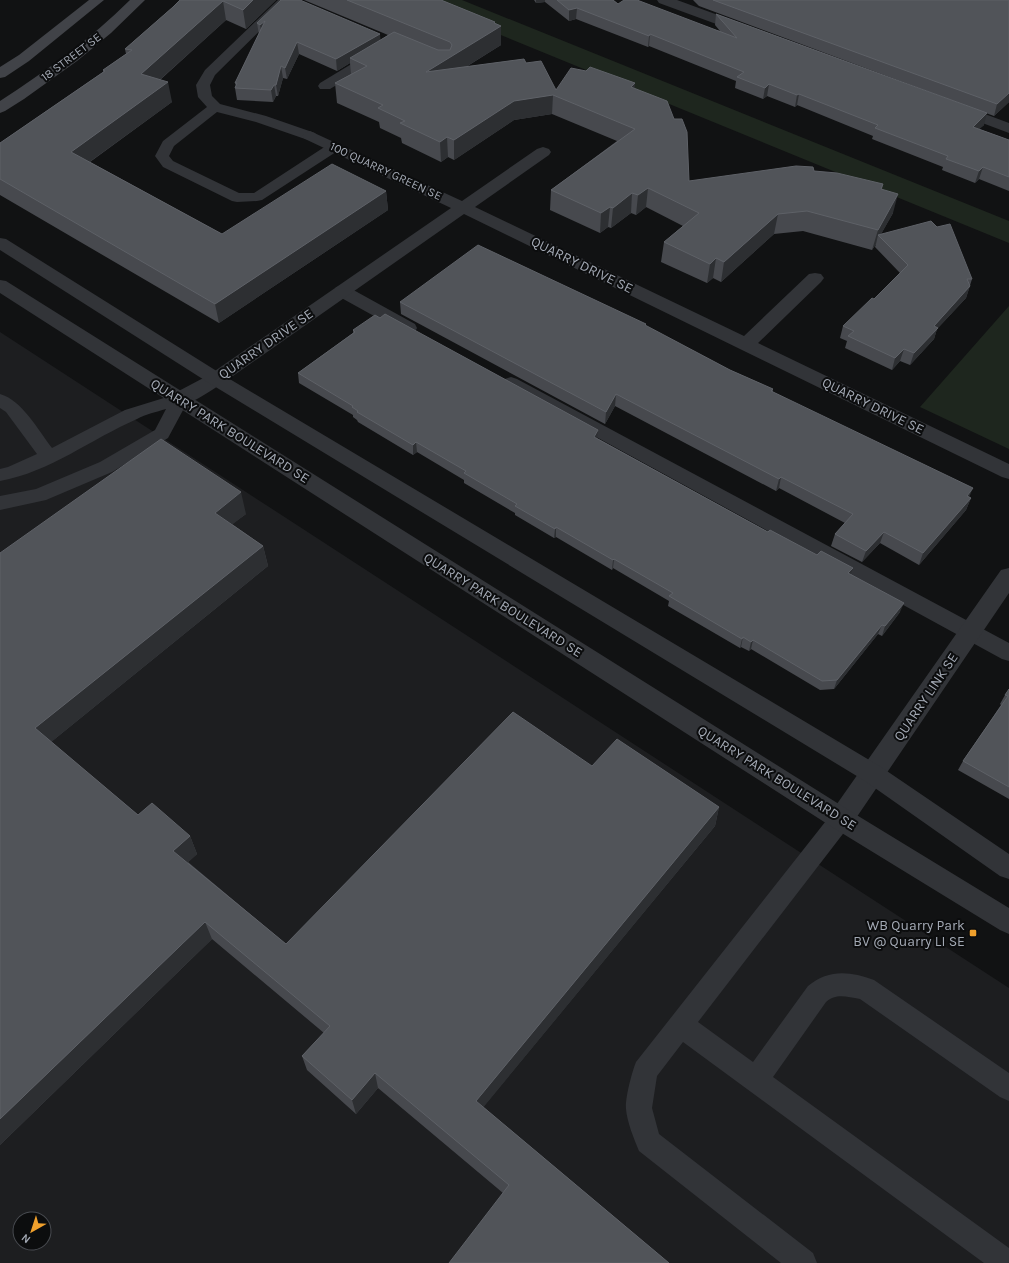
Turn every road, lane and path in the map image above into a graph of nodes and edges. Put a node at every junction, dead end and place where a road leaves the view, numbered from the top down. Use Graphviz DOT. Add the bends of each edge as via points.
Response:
graph roads {
  1 [pos="97,0"];
  2 [pos="138,0"];
  3 [pos="664,0"];
  4 [pos="290,1"];
  5 [pos="759,35"];
  6 [pos="382,52"];
  7 [pos="0,74"];
  8 [pos="325,86"];
  9 [pos="943,103"];
  10 [pos="0,108"];
  11 [pos="215,108"];
  12 [pos="1009,128"];
  13 [pos="310,136"];
  14 [pos="334,147"];
  15 [pos="542,152"];
  16 [pos="462,207"];
  17 [pos="0,243"];
  18 [pos="815,278"];
  19 [pos="0,285"];
  20 [pos="342,291"];
  21 [pos="426,336"];
  22 [pos="746,344"];
  23 [pos="496,374"];
  24 [pos="216,379"];
  25 [pos="180,400"];
  26 [pos="4,405"];
  27 [pos="49,457"];
  28 [pos="1009,472"];
  29 [pos="0,475"];
  30 [pos="0,503"];
  31 [pos="1009,576"];
  32 [pos="970,632"];
  33 [pos="1009,653"];
  34 [pos="873,774"];
  35 [pos="841,818"];
  36 [pos="1009,868"];
  37 [pos="1009,922"];
  38 [pos="681,1025"];
  39 [pos="756,1080"];
  40 [pos="1009,1088"];
  41 [pos="803,1263"];
  42 [pos="1007,1263"];
  1 -- 7 [label="main road, 18 STREET SE"];
  2 -- 10 [label="main road, 18 STREET SE" via="82,51"];
  3 -- 5 [label="street"];
  4 -- 11 [label="lane" via="210,73 204,84 206,97"];
  6 -- 8 [label="lane"];
  9 -- 12 [label="street"];
  11 -- 13 [label="lane" via="261,119"];
  11 -- 14 [label="lane" via="168,144 162,156 168,164 237,198 257,197"];
  13 -- 14 [label="street, 100 QUARRY GREEN SE"];
  14 -- 16 [label="street, 100 QUARRY GREEN SE"];
  15 -- 16 [label="street"];
  16 -- 20 [label="street, QUARRY DRIVE SE"];
  16 -- 22 [label="street, QUARRY DRIVE SE"];
  17 -- 24 [label="street"];
  18 -- 22 [label="street"];
  19 -- 25 [label="street, QUARRY PARK BOULEVARD SE"];
  20 -- 21 [label="lane"];
  20 -- 24 [label="street, QUARRY DRIVE SE"];
  22 -- 28 [label="street, QUARRY DRIVE SE"];
  23 -- 32 [label="lane"];
  24 -- 25 [label="street, QUARRY DRIVE SE"];
  24 -- 34 [label="street"];
  25 -- 27 [label="lane" via="131,414"];
  25 -- 30 [label="lane" via="162,434 106,467 40,495"];
  25 -- 35 [label="street, QUARRY PARK BOULEVARD SE"];
  26 -- 27 [label="lane"];
  27 -- 29 [label="lane"];
  31 -- 32 [label="street, QUARRY LINK SE"];
  32 -- 33 [label="lane"];
  32 -- 34 [label="street, QUARRY LINK SE"];
  34 -- 35 [label="street, QUARRY LINK SE"];
  34 -- 36 [label="street"];
  35 -- 37 [label="street, QUARRY PARK BOULEVARD SE"];
  35 -- 38 [label="lane"];
  38 -- 39 [label="lane"];
  38 -- 41 [label="lane" via="645,1071 639,1108 648,1142"];
  39 -- 40 [label="lane" via="816,994 826,986 840,984 865,988"];
  39 -- 42 [label="lane"];
}
